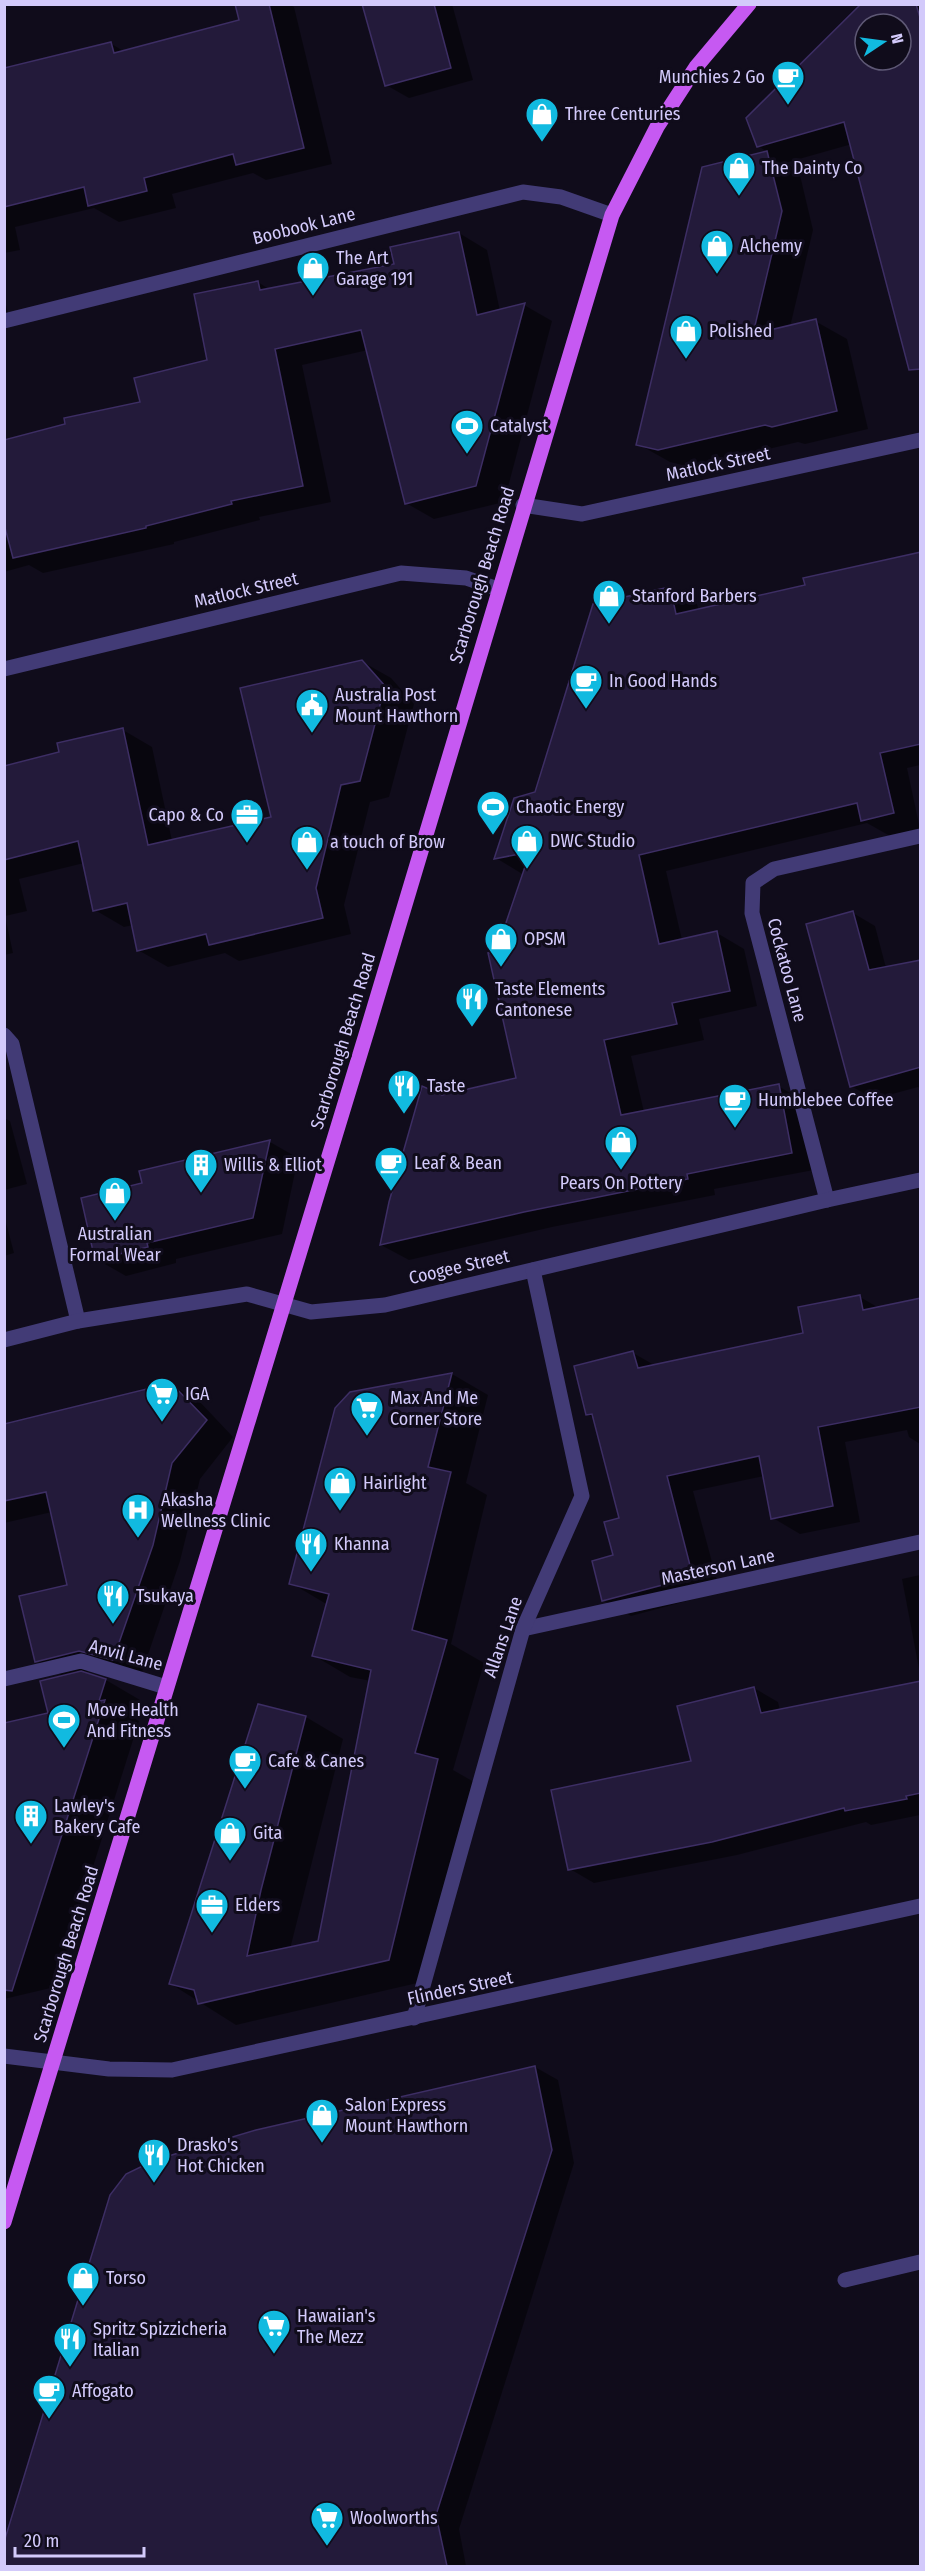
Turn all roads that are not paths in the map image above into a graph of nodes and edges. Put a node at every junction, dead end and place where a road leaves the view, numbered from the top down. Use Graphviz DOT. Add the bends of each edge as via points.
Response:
graph roads {
  1 [pos="749,4"];
  2 [pos="612,215"];
  3 [pos="4,321"];
  4 [pos="921,440"];
  5 [pos="523,505"];
  6 [pos="498,589"];
  7 [pos="4,669"];
  8 [pos="921,836"];
  9 [pos="4,1035"];
  10 [pos="921,1180"];
  11 [pos="827,1200"];
  12 [pos="533,1270"];
  13 [pos="283,1305"];
  14 [pos="78,1321"];
  15 [pos="4,1340"];
  16 [pos="921,1542"];
  17 [pos="523,1629"];
  18 [pos="4,1679"];
  19 [pos="166,1687"];
  20 [pos="921,1906"];
  21 [pos="414,2018"];
  22 [pos="4,2056"];
  23 [pos="53,2061"];
  24 [pos="4,2222"];
  25 [pos="921,2262"];
  26 [pos="845,2280"];
  1 -- 2 [label="main road, Scarborough Beach Road" via="696,67 657,127"];
  2 -- 3 [label="street, Boobook Lane" via="561,197 523,192"];
  2 -- 5 [label="main road, Scarborough Beach Road"];
  4 -- 5 [label="street, Matlock Street" via="582,514"];
  5 -- 6 [label="main road, Scarborough Beach Road"];
  6 -- 7 [label="street, Matlock Street" via="466,578 401,573"];
  6 -- 13 [label="main road, Scarborough Beach Road"];
  8 -- 11 [label="street, Cockatoo Lane" via="774,869 753,883 752,913"];
  9 -- 14 [label="street" via="12,1044"];
  10 -- 11 [label="street, Coogee Street"];
  11 -- 12 [label="street, Coogee Street"];
  12 -- 13 [label="street, Coogee Street" via="385,1305 311,1312"];
  12 -- 17 [label="street, Allans Lane" via="582,1496"];
  13 -- 14 [label="street, Coogee Street" via="247,1294"];
  13 -- 19 [label="main road, Scarborough Beach Road"];
  14 -- 15 [label="street, Coogee Street"];
  16 -- 17 [label="street, Masterson Lane"];
  17 -- 21 [label="street, Allans Lane"];
  18 -- 19 [label="street, Anvil Lane" via="81,1660"];
  19 -- 23 [label="main road, Scarborough Beach Road"];
  20 -- 21 [label="street, Flinders Street"];
  21 -- 23 [label="street, Flinders Street" via="172,2070 109,2069"];
  22 -- 23 [label="street, Flinders Street"];
  23 -- 24 [label="main road, Scarborough Beach Road"];
  25 -- 26 [label="street"];
}
